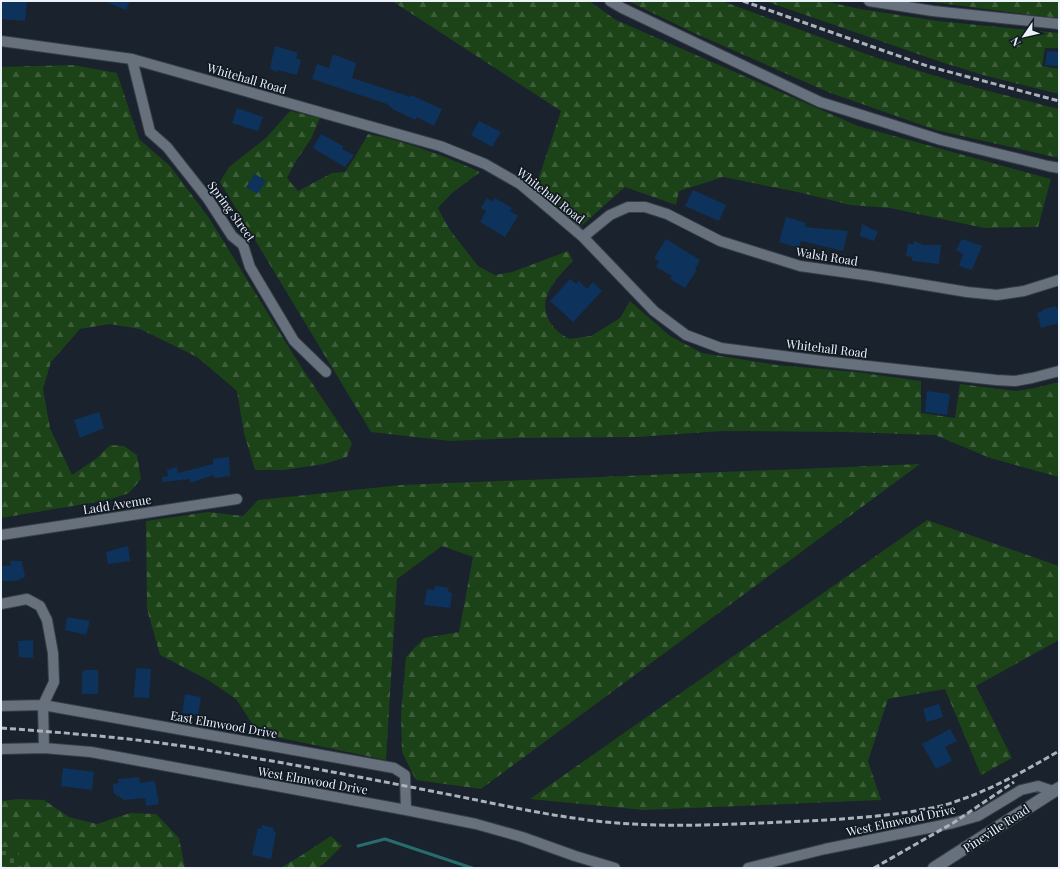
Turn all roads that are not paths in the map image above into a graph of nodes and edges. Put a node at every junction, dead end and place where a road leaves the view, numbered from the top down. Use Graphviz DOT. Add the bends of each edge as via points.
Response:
graph roads {
  1 [pos="610,1"];
  2 [pos="869,1"];
  3 [pos="1059,24"];
  4 [pos="1,41"];
  5 [pos="132,59"];
  6 [pos="1059,168"];
  7 [pos="583,237"];
  8 [pos="1059,280"];
  9 [pos="1059,371"];
  10 [pos="326,372"];
  11 [pos="236,499"];
  12 [pos="1,535"];
  13 [pos="1,604"];
  14 [pos="43,705"];
  15 [pos="1,706"];
  16 [pos="44,748"];
  17 [pos="1,749"];
  18 [pos="1056,789"];
  19 [pos="406,810"];
  20 [pos="615,868"];
  21 [pos="748,868"];
  22 [pos="934,868"];
  1 -- 6 [label="street" via="820,102 941,140"];
  2 -- 3 [label="street" via="933,11"];
  4 -- 5 [label="street, Whitehall Road"];
  5 -- 7 [label="street, Whitehall Road" via="440,146 485,164 520,184"];
  5 -- 10 [label="street, Spring Street" via="150,132 167,147 208,199 232,236 243,245 250,267 294,341"];
  7 -- 8 [label="street, Walsh Road" via="610,215 628,207 645,207 667,214 720,241 800,266 997,295 1024,291"];
  7 -- 9 [label="street, Whitehall Road" via="654,311 686,335 721,348 996,380 1015,381"];
  11 -- 12 [label="street, Ladd Avenue"];
  13 -- 14 [label="street" via="27,599 40,606 47,620 54,653 54,682"];
  14 -- 15 [label="street, East Elmwood Drive"];
  14 -- 16 [label="street"];
  14 -- 19 [label="street, East Elmwood Drive" via="394,768 405,775"];
  16 -- 17 [label="street, West Elmwood Drive"];
  16 -- 19 [label="street, West Elmwood Drive" via="91,752"];
  18 -- 21 [label="street, West Elmwood Drive" via="1038,786 1021,790 978,816"];
  18 -- 22 [label="main road, Pineville Road"];
  19 -- 20 [label="street, West Elmwood Drive" via="507,832"];
}
